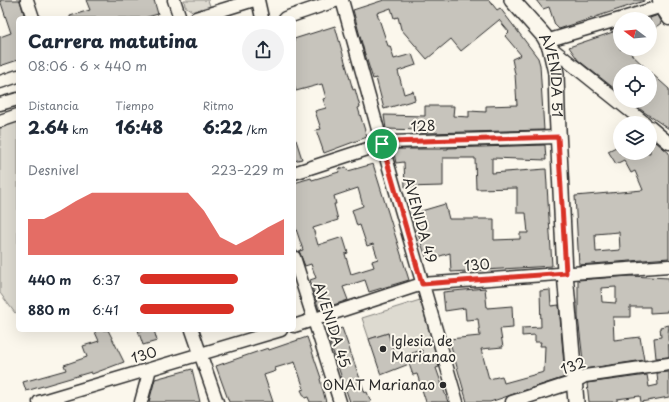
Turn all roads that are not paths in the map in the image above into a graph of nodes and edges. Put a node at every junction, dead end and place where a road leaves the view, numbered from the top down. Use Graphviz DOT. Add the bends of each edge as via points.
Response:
graph roads {
  1 [pos="28,0"];
  2 [pos="174,0"];
  3 [pos="254,0"];
  4 [pos="258,0"];
  5 [pos="338,0"];
  6 [pos="342,0"];
  7 [pos="512,0"];
  8 [pos="663,4"];
  9 [pos="640,12"];
  10 [pos="223,14"];
  11 [pos="32,16"];
  12 [pos="179,16"];
  13 [pos="210,16"];
  14 [pos="262,16"];
  15 [pos="291,16"];
  16 [pos="669,19"];
  17 [pos="613,21"];
  18 [pos="548,44"];
  19 [pos="16,77"];
  20 [pos="0,82"];
  21 [pos="16,100"];
  22 [pos="0,104"];
  23 [pos="16,116"];
  24 [pos="636,116"];
  25 [pos="0,121"];
  26 [pos="657,133"];
  27 [pos="558,137"];
  28 [pos="669,143"];
  29 [pos="382,144"];
  30 [pos="296,172"];
  31 [pos="296,263"];
  32 [pos="669,266"];
  33 [pos="566,273"];
  34 [pos="422,284"];
  35 [pos="314,320"];
  36 [pos="296,325"];
  37 [pos="193,332"];
  38 [pos="273,332"];
  39 [pos="200,354"];
  40 [pos="669,364"];
  41 [pos="150,369"];
  42 [pos="574,382"];
  43 [pos="62,399"];
  44 [pos="39,402"];
  45 [pos="141,402"];
  46 [pos="217,402"];
  47 [pos="340,402"];
  48 [pos="457,402"];
  49 [pos="512,402"];
  50 [pos="576,402"];
  1 -- 11 [label="street"];
  2 -- 12 [label="street"];
  3 -- 10 [label="street"];
  4 -- 14 [label="street"];
  5 -- 15 [label="street"];
  6 -- 29 [label="street, AVENIDA 49"];
  7 -- 18 [label="main road, AVENIDA 51"];
  8 -- 9 [label="street"];
  8 -- 16 [label="street"];
  10 -- 13 [label="street"];
  17 -- 18 [label="street"];
  18 -- 24 [label="street"];
  18 -- 27 [label="main road, AVENIDA 51" via="556,73"];
  19 -- 20 [label="street"];
  21 -- 22 [label="street"];
  23 -- 25 [label="street"];
  26 -- 28 [label="street"];
  27 -- 29 [label="street, 128"];
  27 -- 33 [label="main road, AVENIDA 51"];
  29 -- 30 [label="street, 128"];
  29 -- 34 [label="street, AVENIDA 49"];
  31 -- 35 [label="street, AVENIDA 45"];
  32 -- 33 [label="street, 130"];
  33 -- 34 [label="street, 130"];
  33 -- 42 [label="main road, AVENIDA 51"];
  34 -- 35 [label="street, 130"];
  34 -- 48 [label="street, AVENIDA 49"];
  35 -- 36 [label="street, 130"];
  35 -- 47 [label="street, AVENIDA 45"];
  37 -- 39 [label="street"];
  38 -- 39 [label="street, 130"];
  39 -- 41 [label="street, 130"];
  39 -- 46 [label="street"];
  40 -- 42 [label="street, 132" via="585,376"];
  41 -- 43 [label="street, 130"];
  41 -- 45 [label="street"];
  42 -- 49 [label="street, 132"];
  42 -- 50 [label="main road, AVENIDA 51"];
  43 -- 44 [label="street, 130"];
}
